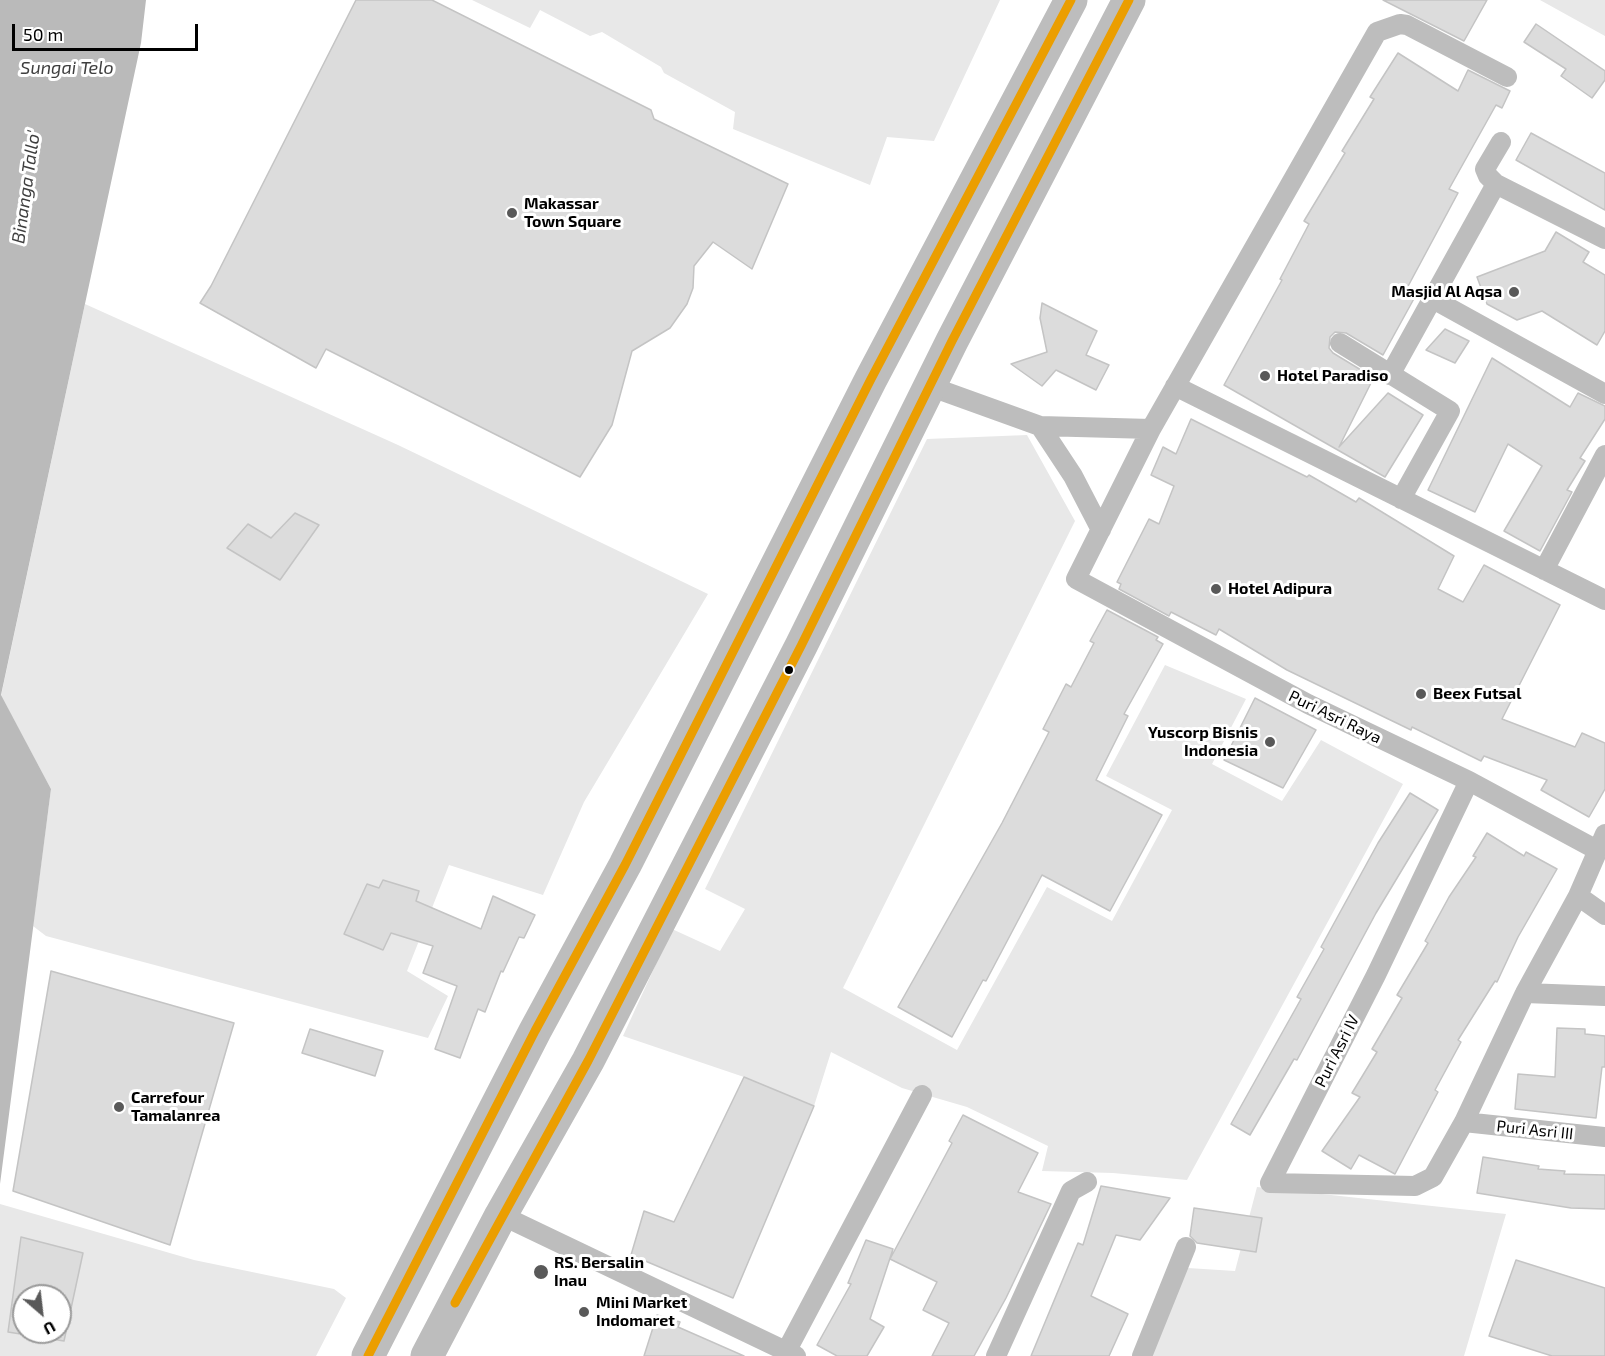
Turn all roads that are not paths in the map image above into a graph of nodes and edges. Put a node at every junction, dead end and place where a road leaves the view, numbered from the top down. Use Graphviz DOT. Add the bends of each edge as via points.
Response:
graph roads {
  1 [pos="1071,0"];
  2 [pos="1129,0"];
  3 [pos="1507,77"];
  4 [pos="1501,142"];
  5 [pos="1496,184"];
  6 [pos="1605,239"];
  7 [pos="1433,299"];
  8 [pos="1340,342"];
  9 [pos="1390,375"];
  10 [pos="929,386"];
  11 [pos="1175,386"];
  12 [pos="1605,394"];
  13 [pos="1040,426"];
  14 [pos="1151,429"];
  15 [pos="1605,455"];
  16 [pos="1401,499"];
  17 [pos="1101,530"];
  18 [pos="1544,570"];
  19 [pos="1605,600"];
  20 [pos="1468,781"];
  21 [pos="1601,842"];
  22 [pos="1578,896"];
  23 [pos="1605,915"];
  24 [pos="1525,993"];
  25 [pos="1605,996"];
  26 [pos="922,1095"];
  27 [pos="1464,1122"];
  28 [pos="1605,1137"];
  29 [pos="1087,1182"];
  30 [pos="501,1215"];
  31 [pos="1186,1247"];
  32 [pos="792,1353"];
  33 [pos="368,1356"];
  34 [pos="427,1356"];
  35 [pos="996,1356"];
  36 [pos="1142,1356"];
  1 -- 33 [label="highway"];
  2 -- 10 [label="highway"];
  3 -- 11 [label="street" via="1407,25 1377,32"];
  4 -- 5 [label="street" via="1485,169"];
  5 -- 6 [label="street"];
  5 -- 7 [label="street"];
  7 -- 9 [label="street"];
  7 -- 12 [label="street"];
  8 -- 9 [label="street"];
  9 -- 16 [label="street" via="1450,411"];
  10 -- 13 [label="street"];
  10 -- 30 [label="highway" via="594,1050"];
  11 -- 14 [label="street"];
  11 -- 16 [label="street"];
  13 -- 14 [label="street"];
  13 -- 17 [label="street" via="1073,476"];
  14 -- 17 [label="street"];
  15 -- 18 [label="street"];
  16 -- 18 [label="street"];
  17 -- 20 [label="street, Puri Asri Raya" via="1076,579 1308,704"];
  18 -- 19 [label="street"];
  20 -- 21 [label="street, Puri Asri Raya"];
  20 -- 27 [label="street, Puri Asri IV" via="1376,975 1270,1183 1421,1185 1433,1177"];
  21 -- 22 [label="street"];
  22 -- 23 [label="street"];
  22 -- 24 [label="street"];
  24 -- 25 [label="street"];
  24 -- 27 [label="street"];
  26 -- 32 [label="street"];
  27 -- 28 [label="street, Puri Asri III"];
  29 -- 35 [label="street" via="1071,1191"];
  30 -- 32 [label="street"];
  30 -- 34 [label="highway"];
  31 -- 36 [label="street"];
}
